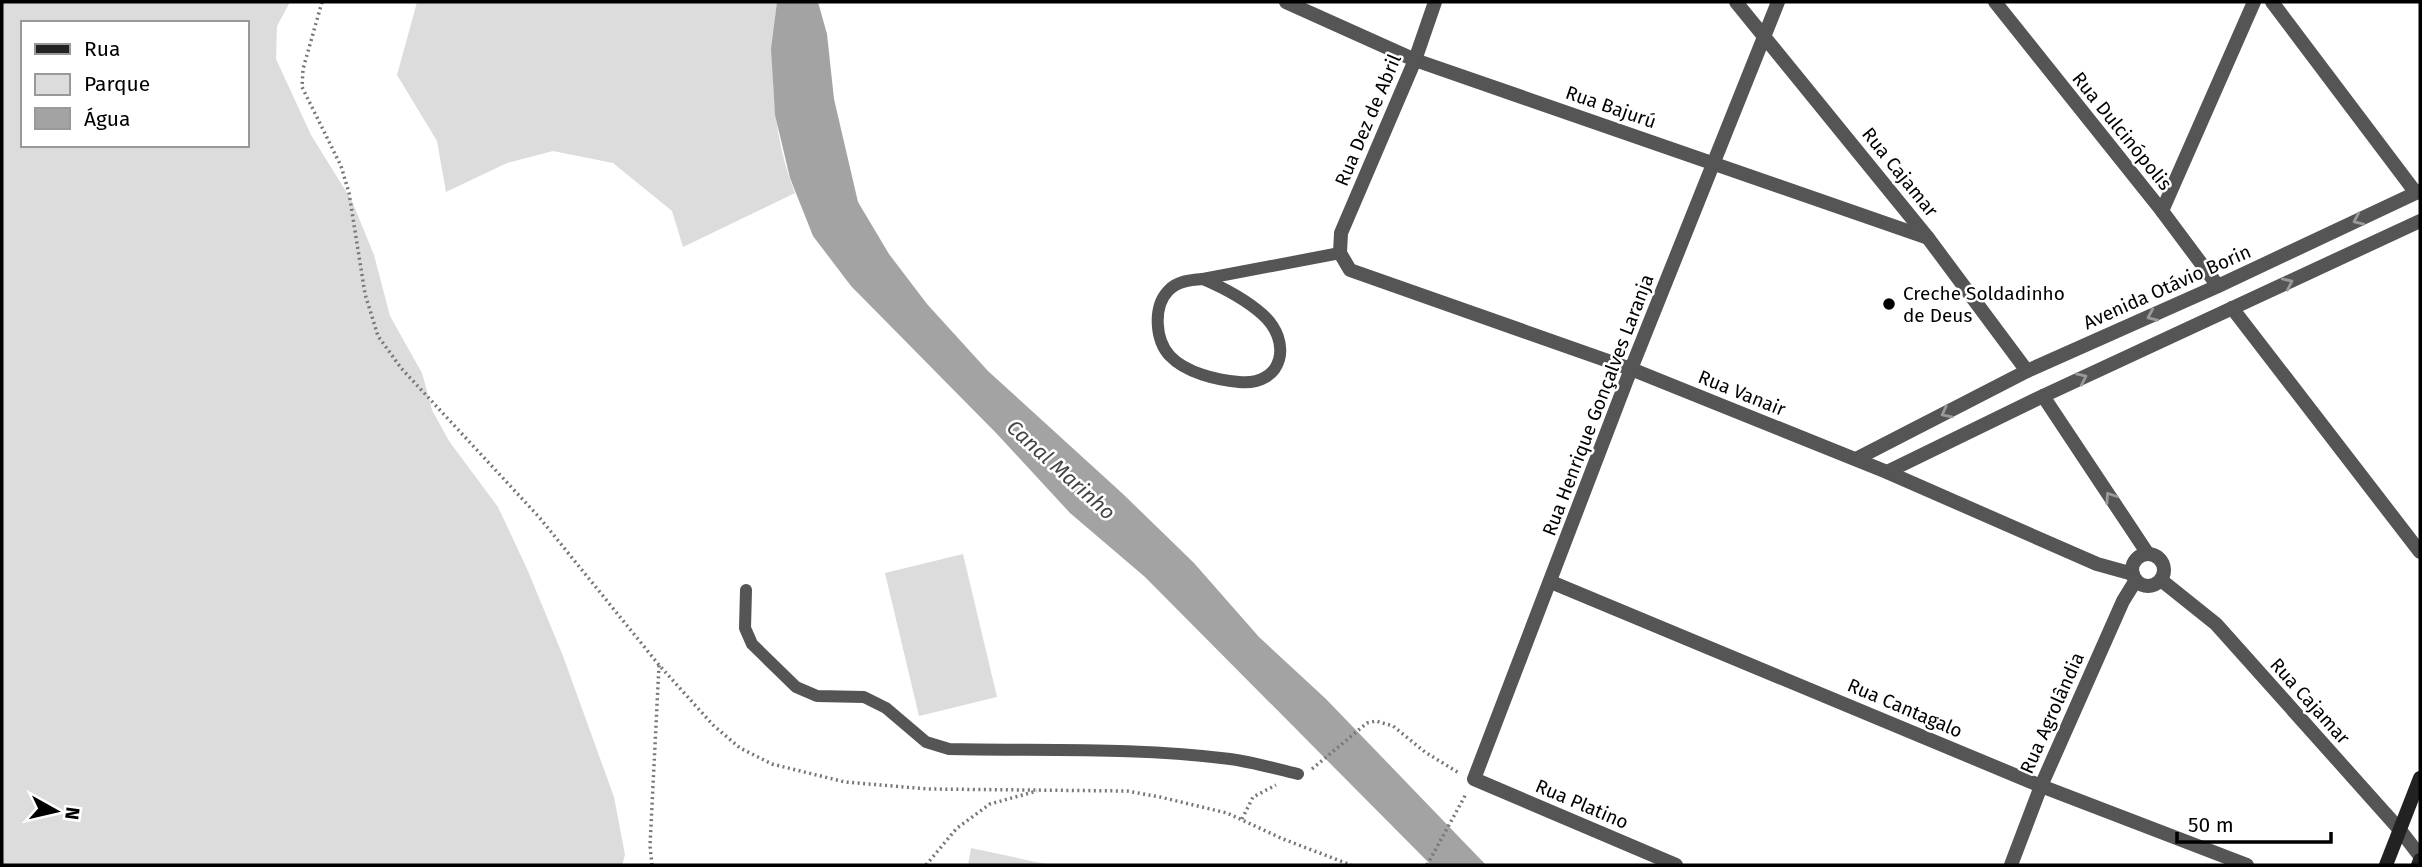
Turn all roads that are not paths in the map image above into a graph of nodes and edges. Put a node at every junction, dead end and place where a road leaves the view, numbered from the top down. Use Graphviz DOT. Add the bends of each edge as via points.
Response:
graph roads {
  1 [pos="1286,2"];
  2 [pos="1435,2"];
  3 [pos="1736,2"];
  4 [pos="1779,2"];
  5 [pos="1995,2"];
  6 [pos="2254,2"];
  7 [pos="2272,2"];
  8 [pos="1765,36"];
  9 [pos="1415,60"];
  10 [pos="1714,163"];
  11 [pos="2418,192"];
  12 [pos="2162,211"];
  13 [pos="2420,221"];
  14 [pos="1928,238"];
  15 [pos="1340,253"];
  16 [pos="1203,279"];
  17 [pos="2218,286"];
  18 [pos="2232,308"];
  19 [pos="1631,369"];
  20 [pos="2028,371"];
  21 [pos="2042,397"];
  22 [pos="1856,459"];
  23 [pos="1888,472"];
  24 [pos="2420,552"];
  25 [pos="2148,554"];
  26 [pos="2134,577"];
  27 [pos="2161,580"];
  28 [pos="1551,582"];
  29 [pos="746,590"];
  30 [pos="1298,774"];
  31 [pos="2420,778"];
  32 [pos="1474,779"];
  33 [pos="2041,786"];
  34 [pos="2400,830"];
  35 [pos="2420,858"];
  36 [pos="1676,865"];
  37 [pos="2011,865"];
  38 [pos="2247,865"];
  39 [pos="2386,865"];
  40 [pos="2418,865"];
  1 -- 9 [label="street, Rua Bajurú"];
  2 -- 9 [label="street, Rua Dez de Abril"];
  3 -- 8 [label="street, Rua Cajamar"];
  4 -- 8 [label="street, Rua Henrique Gonçalves Laranja"];
  5 -- 12 [label="street, Rua Dulcinópolis"];
  6 -- 12 [label="street"];
  7 -- 11 [label="street"];
  8 -- 10 [label="street, Rua Henrique Gonçalves Laranja"];
  8 -- 14 [label="street, Rua Cajamar"];
  9 -- 10 [label="street, Rua Bajurú"];
  9 -- 15 [label="street, Rua Dez de Abril" via="1341,233"];
  10 -- 14 [label="street, Rua Bajurú"];
  10 -- 19 [label="street, Rua Henrique Gonçalves Laranja"];
  11 -- 17 [label="street, Avenida Otávio Borin, one-way"];
  12 -- 17 [label="street, Rua Dulcinópolis"];
  18 -- 13 [label="street, one-way"];
  14 -- 20 [label="street, Rua Cajamar"];
  15 -- 16 [label="lane"];
  15 -- 19 [label="street, Rua Vanair" via="1350,270"];
  16 -- 16 [label="lane" via="1184,281 1168,291 1160,307 1161,341 1169,356 1220,379 1252,383 1268,377 1281,352 1273,326 1235,295"];
  17 -- 20 [label="street, Avenida Otávio Borin, one-way"];
  21 -- 18 [label="street, one-way"];
  18 -- 24 [label="street"];
  19 -- 22 [label="street, Rua Vanair"];
  19 -- 28 [label="street, Rua Henrique Gonçalves Laranja"];
  20 -- 22 [label="street, Avenida Otávio Borin, one-way"];
  21 -- 23 [label="street"];
  25 -- 21 [label="street, one-way"];
  22 -- 23 [label="street, Rua Vanair"];
  23 -- 26 [label="street, Rua Vanair"];
  25 -- 26 [label="street" via="2136,560"];
  25 -- 27 [label="street" via="2164,566"];
  26 -- 27 [label="street" via="2148,586"];
  26 -- 33 [label="street, Rua Agrolândia"];
  27 -- 34 [label="street, Rua Cajamar" via="2216,624"];
  28 -- 32 [label="street, Rua Henrique Gonçalves Laranja"];
  28 -- 33 [label="street, Rua Cantagalo"];
  29 -- 30 [label="lane" via="745,628 752,644 796,687 817,696 864,696 926,742 949,749 1195,756"];
  31 -- 34 [label="street"];
  32 -- 36 [label="street, Rua Platino"];
  33 -- 37 [label="street, Rua Agrolândia"];
  33 -- 38 [label="street, Rua Cantagalo"];
  34 -- 35 [label="street, Rua Cajamar"];
  34 -- 39 [label="street"];
  35 -- 40 [label="street"];
}
